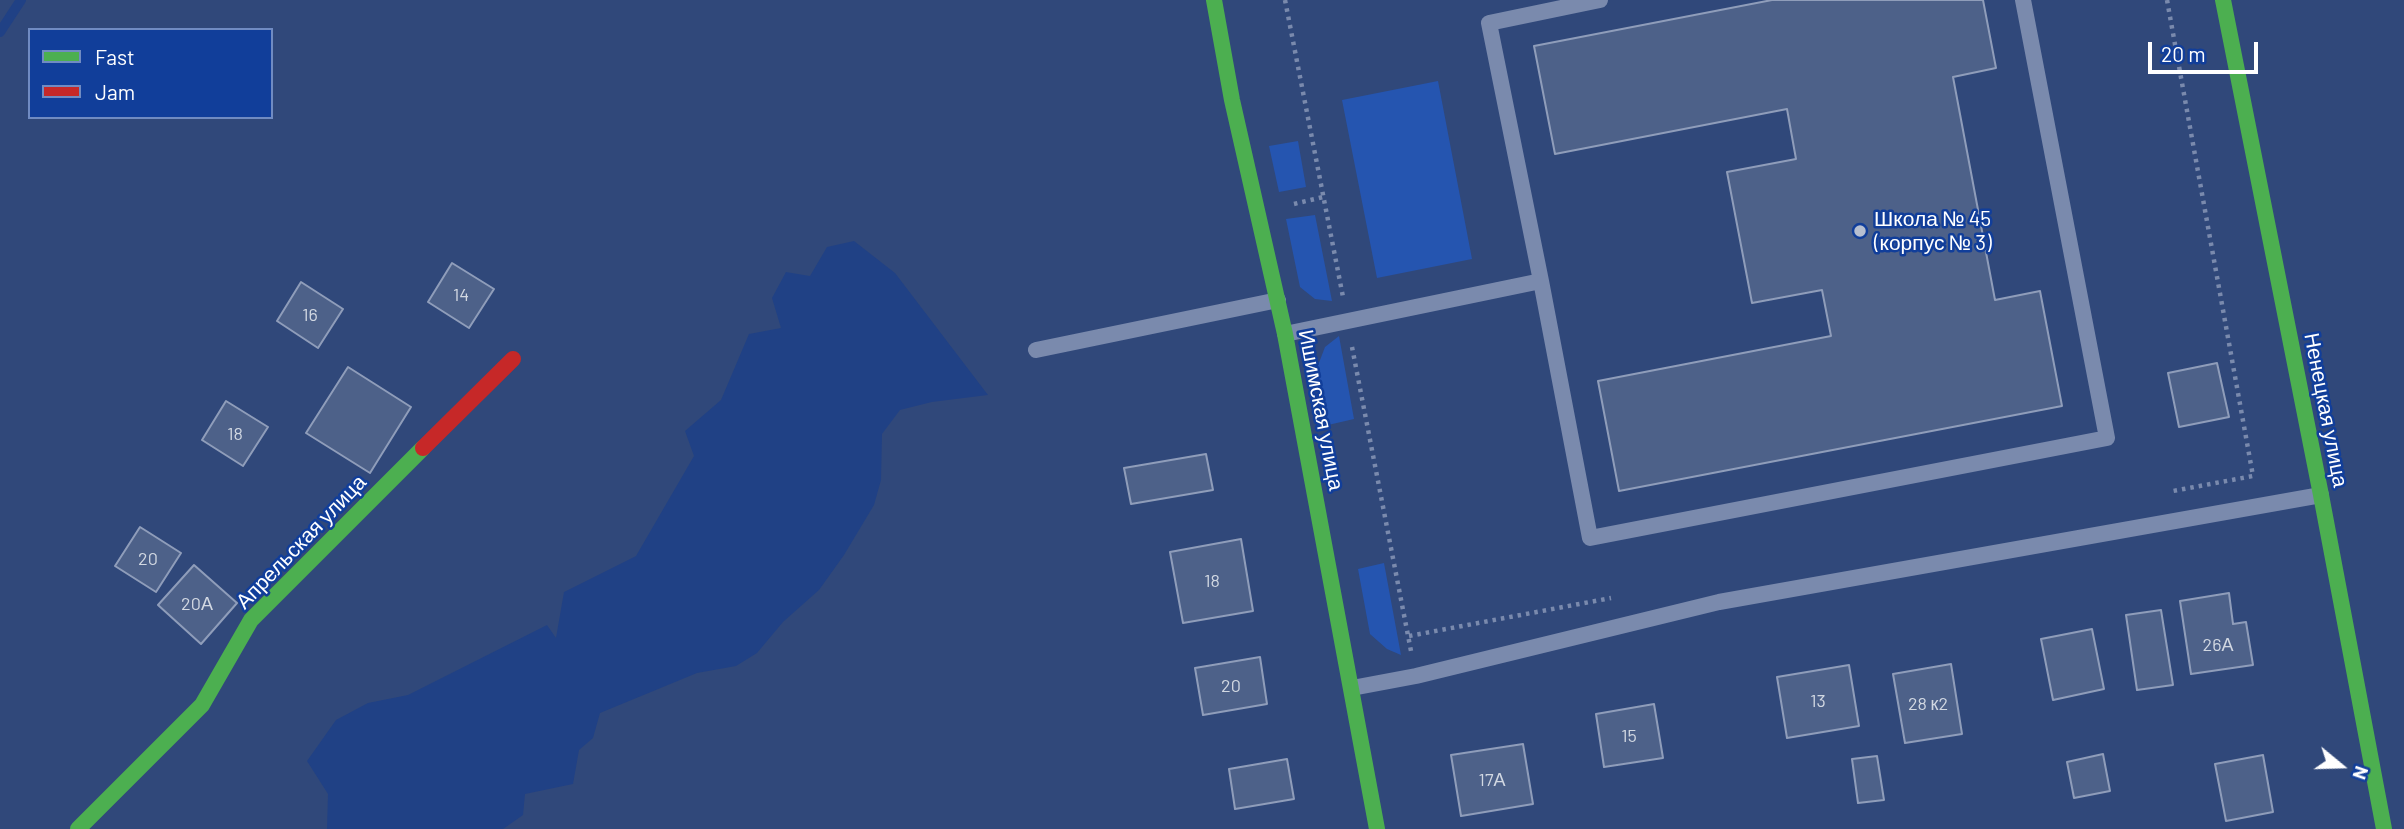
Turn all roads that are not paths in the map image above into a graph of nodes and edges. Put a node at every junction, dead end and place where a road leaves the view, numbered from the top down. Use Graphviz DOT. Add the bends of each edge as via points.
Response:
graph roads {
  1 [pos="1214,0"];
  2 [pos="1600,0"];
  3 [pos="2023,0"];
  4 [pos="2222,0"];
  5 [pos="1541,281"];
  6 [pos="1278,300"];
  7 [pos="1286,334"];
  8 [pos="1036,350"];
  9 [pos="513,359"];
  10 [pos="2321,495"];
  11 [pos="1352,688"];
  12 [pos="78,829"];
  13 [pos="1377,829"];
  14 [pos="2384,829"];
  1 -- 6 [label="street, Ишимская улица"];
  2 -- 5 [label="lane" via="1489,23"];
  3 -- 5 [label="lane" via="2107,438 1590,538"];
  4 -- 10 [label="street, Ненецкая улица"];
  5 -- 7 [label="lane"];
  6 -- 7 [label="street, Ишимская улица"];
  6 -- 8 [label="lane"];
  7 -- 11 [label="street, Ишимская улица"];
  9 -- 12 [label="street, Апрельская улица" via="251,620 202,705"];
  10 -- 11 [label="lane" via="1719,602"];
  10 -- 14 [label="street, Ненецкая улица"];
  11 -- 13 [label="street, Ишимская улица"];
}
